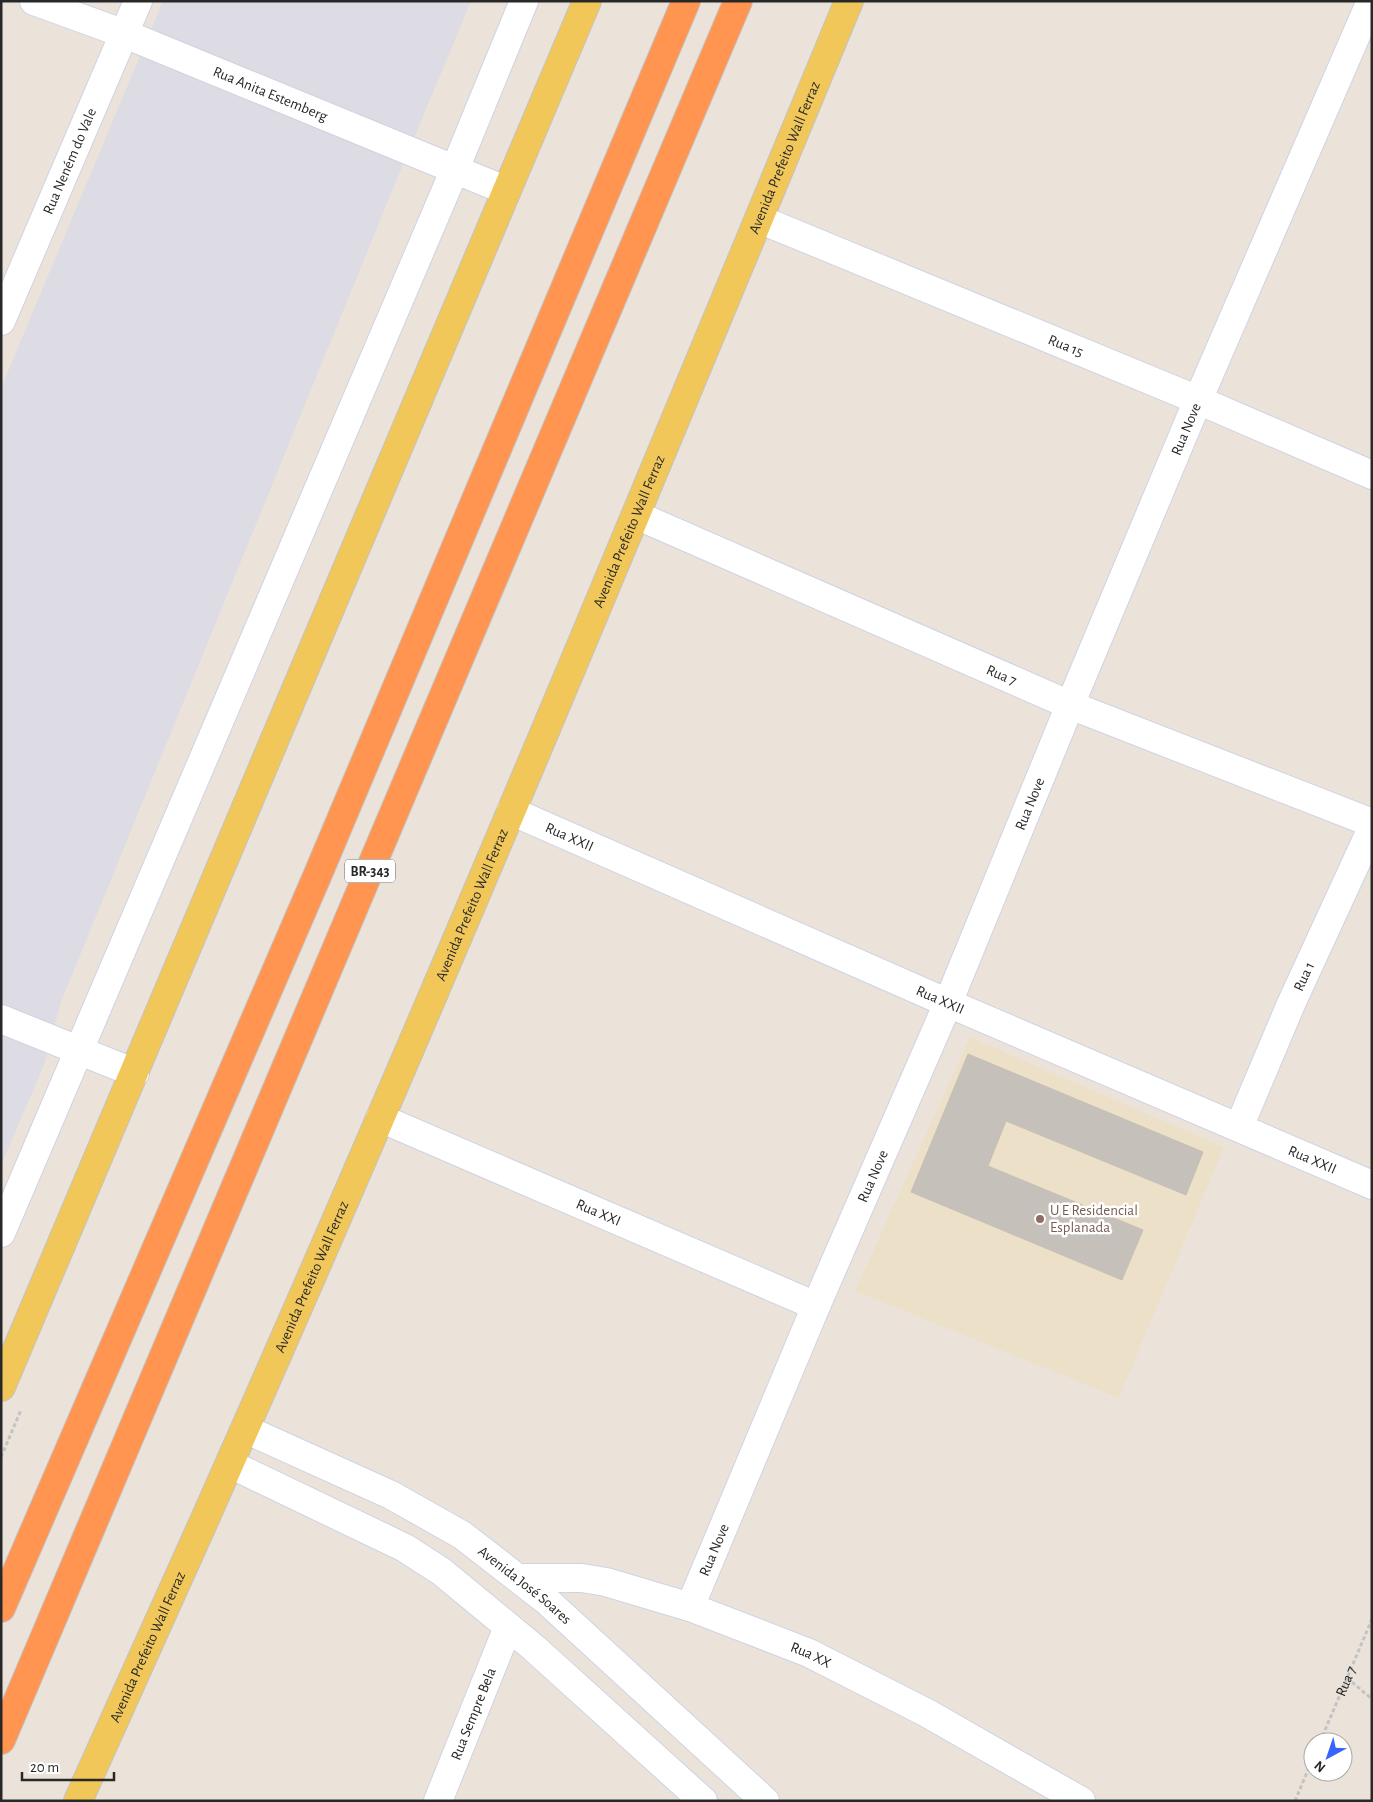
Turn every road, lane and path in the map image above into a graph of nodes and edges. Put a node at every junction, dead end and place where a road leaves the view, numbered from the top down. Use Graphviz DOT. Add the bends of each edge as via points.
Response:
graph roads {
  1 [pos="34,1"];
  2 [pos="138,1"];
  3 [pos="524,1"];
  4 [pos="587,1"];
  5 [pos="686,1"];
  6 [pos="738,1"];
  7 [pos="849,1"];
  8 [pos="1371,1"];
  9 [pos="125,34"];
  10 [pos="455,169"];
  11 [pos="505,190"];
  12 [pos="759,219"];
  13 [pos="1,322"];
  14 [pos="1198,400"];
  15 [pos="1372,475"];
  16 [pos="636,515"];
  17 [pos="1070,704"];
  18 [pos="511,811"];
  19 [pos="1372,824"];
  20 [pos="1372,828"];
  21 [pos="948,1003"];
  22 [pos="1,1019"];
  23 [pos="79,1050"];
  24 [pos="136,1073"];
  25 [pos="380,1118"];
  26 [pos="1238,1128"];
  27 [pos="1372,1185"];
  28 [pos="1,1233"];
  29 [pos="816,1306"];
  30 [pos="1,1387"];
  31 [pos="245,1428"];
  32 [pos="230,1464"];
  33 [pos="518,1578"];
  34 [pos="690,1607"];
  35 [pos="1,1608"];
  36 [pos="1372,1619"];
  37 [pos="508,1627"];
  38 [pos="1347,1678"];
  39 [pos="1372,1699"];
  40 [pos="1324,1732"];
  41 [pos="1,1740"];
  42 [pos="1303,1782"];
  43 [pos="78,1801"];
  44 [pos="438,1801"];
  45 [pos="703,1801"];
  46 [pos="765,1801"];
  47 [pos="1081,1801"];
  48 [pos="1295,1801"];
  1 -- 9 [label="street, Rua Anita Estemberg"];
  2 -- 9 [label="street, Rua Neném do Vale"];
  3 -- 10 [label="street"];
  4 -- 11 [label="main road"];
  5 -- 35 [label="highway, BR-343" via="318,874"];
  6 -- 41 [label="highway, BR-343"];
  7 -- 12 [label="main road, Avenida Prefeito Wall Ferraz"];
  8 -- 14 [label="street, Rua Nove"];
  9 -- 10 [label="street, Rua Anita Estemberg"];
  9 -- 13 [label="street, Rua Neném do Vale"];
  10 -- 11 [label="street, Rua Anita Estemberg"];
  10 -- 23 [label="street"];
  11 -- 24 [label="main road"];
  12 -- 14 [label="street, Rua 15"];
  12 -- 16 [label="main road, Avenida Prefeito Wall Ferraz"];
  14 -- 15 [label="street, Rua 15"];
  14 -- 17 [label="street, Rua Nove"];
  16 -- 17 [label="street, Rua 7"];
  16 -- 18 [label="main road, Avenida Prefeito Wall Ferraz"];
  17 -- 19 [label="street, Rua 7"];
  17 -- 21 [label="street, Rua Nove"];
  18 -- 21 [label="street, Rua XXII"];
  18 -- 25 [label="main road, Avenida Prefeito Wall Ferraz"];
  20 -- 26 [label="street, Rua 1"];
  21 -- 26 [label="street, Rua XXII"];
  21 -- 29 [label="street, Rua Nove"];
  22 -- 23 [label="street"];
  23 -- 24 [label="street"];
  23 -- 28 [label="street"];
  24 -- 30 [label="main road"];
  25 -- 29 [label="street, Rua XXI"];
  25 -- 31 [label="main road, Avenida Prefeito Wall Ferraz"];
  26 -- 27 [label="street, Rua XXII"];
  29 -- 34 [label="street, Rua Nove"];
  31 -- 32 [label="main road, Avenida Prefeito Wall Ferraz"];
  31 -- 33 [label="street, Avenida José Soares" via="429,1515 462,1535"];
  32 -- 37 [label="street" via="405,1548 442,1572"];
  32 -- 43 [label="main road, Avenida Prefeito Wall Ferraz"];
  33 -- 34 [label="street, Rua XX" via="582,1578 606,1582"];
  33 -- 46 [label="street, Avenida José Soares"];
  34 -- 47 [label="street, Rua XX" via="809,1653 927,1713"];
  36 -- 38 [label="path, Rua 7"];
  37 -- 44 [label="street, Rua Sempre Bela"];
  37 -- 45 [label="street"];
  38 -- 39 [label="path"];
  38 -- 40 [label="path, Rua 7"];
  42 -- 48 [label="path"];
}
